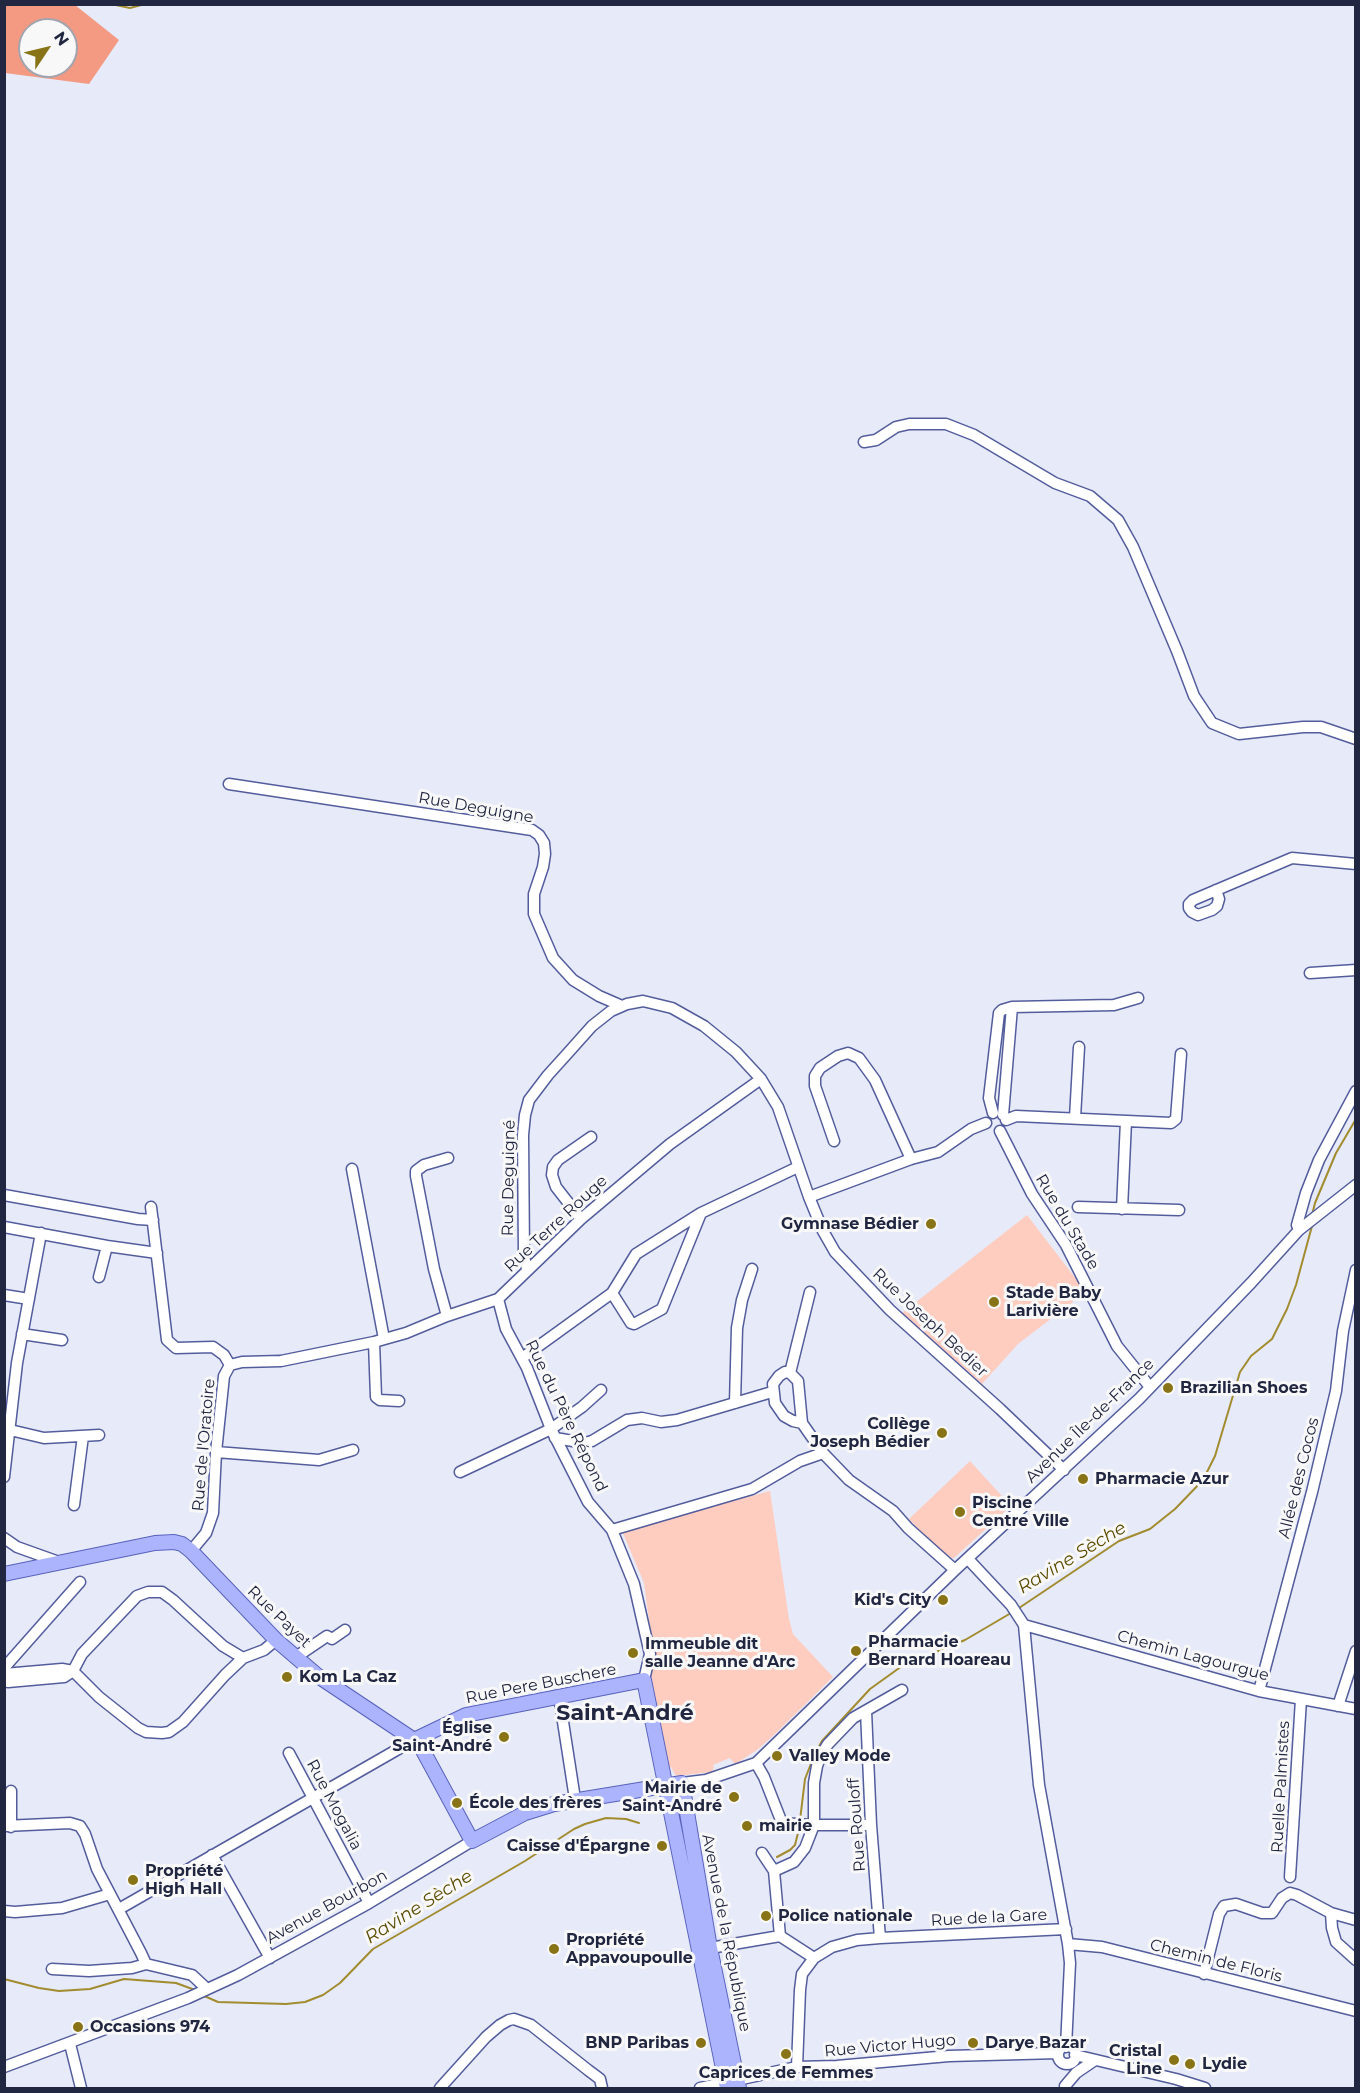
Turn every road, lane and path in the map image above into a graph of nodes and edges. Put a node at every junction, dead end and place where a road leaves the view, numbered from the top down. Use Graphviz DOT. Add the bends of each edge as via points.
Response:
graph roads {
  1 [pos="864,442"];
  2 [pos="1356,739"];
  3 [pos="229,784"];
  4 [pos="1356,864"];
  5 [pos="1216,890"];
  6 [pos="1356,970"];
  7 [pos="1310,973"];
  8 [pos="1138,998"];
  9 [pos="622,1006"];
  10 [pos="1079,1047"];
  11 [pos="1181,1054"];
  12 [pos="761,1079"];
  13 [pos="1356,1091"];
  14 [pos="1000,1116"];
  15 [pos="1075,1118"];
  16 [pos="1126,1121"];
  17 [pos="986,1123"];
  18 [pos="1000,1131"];
  19 [pos="591,1137"];
  20 [pos="834,1141"];
  21 [pos="448,1158"];
  22 [pos="910,1160"];
  23 [pos="798,1167"];
  24 [pos="352,1170"];
  25 [pos="1356,1185"];
  26 [pos="4,1195"];
  27 [pos="809,1197"];
  28 [pos="152,1207"];
  29 [pos="1078,1208"];
  30 [pos="1122,1209"];
  31 [pos="1179,1210"];
  32 [pos="701,1213"];
  33 [pos="581,1219"];
  34 [pos="153,1220"];
  35 [pos="4,1227"];
  36 [pos="1299,1230"];
  37 [pos="41,1233"];
  38 [pos="107,1246"];
  39 [pos="157,1253"];
  40 [pos="527,1269"];
  41 [pos="752,1269"];
  42 [pos="1356,1270"];
  43 [pos="99,1277"];
  44 [pos="810,1292"];
  45 [pos="612,1293"];
  46 [pos="4,1294"];
  47 [pos="29,1299"];
  48 [pos="498,1299"];
  49 [pos="447,1316"];
  50 [pos="1350,1321"];
  51 [pos="22,1334"];
  52 [pos="62,1341"];
  53 [pos="379,1341"];
  54 [pos="522,1358"];
  55 [pos="4,1361"];
  56 [pos="17,1363"];
  57 [pos="230,1365"];
  58 [pos="790,1373"];
  59 [pos="1150,1388"];
  60 [pos="601,1390"];
  61 [pos="772,1392"];
  62 [pos="399,1401"];
  63 [pos="735,1403"];
  64 [pos="802,1424"];
  65 [pos="10,1430"];
  66 [pos="553,1433"];
  67 [pos="99,1435"];
  68 [pos="83,1436"];
  69 [pos="353,1450"];
  70 [pos="216,1452"];
  71 [pos="823,1453"];
  72 [pos="1064,1470"];
  73 [pos="460,1472"];
  74 [pos="4,1477"];
  75 [pos="74,1505"];
  76 [pos="612,1530"];
  77 [pos="4,1538"];
  78 [pos="191,1551"];
  79 [pos="968,1558"];
  80 [pos="60,1562"];
  81 [pos="954,1570"];
  82 [pos="4,1574"];
  83 [pos="80,1582"];
  84 [pos="1022,1621"];
  85 [pos="345,1630"];
  86 [pos="276,1640"];
  87 [pos="1356,1651"];
  88 [pos="15,1656"];
  89 [pos="296,1657"];
  90 [pos="243,1658"];
  91 [pos="4,1668"];
  92 [pos="24,1671"];
  93 [pos="73,1671"];
  94 [pos="4,1674"];
  95 [pos="4,1680"];
  96 [pos="644,1680"];
  97 [pos="902,1690"];
  98 [pos="1259,1690"];
  99 [pos="559,1696"];
  100 [pos="1301,1699"];
  101 [pos="1338,1706"];
  102 [pos="1356,1709"];
  103 [pos="866,1711"];
  104 [pos="414,1740"];
  105 [pos="289,1753"];
  106 [pos="756,1763"];
  107 [pos="682,1783"];
  108 [pos="665,1785"];
  109 [pos="11,1791"];
  110 [pos="313,1798"];
  111 [pos="575,1800"];
  112 [pos="813,1825"];
  113 [pos="871,1825"];
  114 [pos="8,1827"];
  115 [pos="472,1841"];
  116 [pos="762,1853"];
  117 [pos="212,1855"];
  118 [pos="774,1871"];
  119 [pos="1290,1877"];
  120 [pos="110,1894"];
  121 [pos="369,1903"];
  122 [pos="118,1909"];
  123 [pos="4,1911"];
  124 [pos="1331,1913"];
  125 [pos="1356,1920"];
  126 [pos="1066,1929"];
  127 [pos="780,1936"];
  128 [pos="880,1938"];
  129 [pos="1068,1944"];
  130 [pos="710,1948"];
  131 [pos="814,1958"];
  132 [pos="270,1959"];
  133 [pos="1356,1960"];
  134 [pos="146,1964"];
  135 [pos="52,1969"];
  136 [pos="1204,1974"];
  137 [pos="205,1990"];
  138 [pos="1356,2011"];
  139 [pos="70,2043"];
  140 [pos="1062,2050"];
  141 [pos="1075,2055"];
  142 [pos="1095,2060"];
  143 [pos="797,2062"];
  144 [pos="1065,2064"];
  145 [pos="4,2067"];
  146 [pos="732,2085"];
  147 [pos="1065,2087"];
  148 [pos="81,2088"];
  149 [pos="440,2088"];
  150 [pos="602,2088"];
  151 [pos="700,2088"];
  152 [pos="1205,2088"];
  1 -- 2 [label="street" via="909,424 946,424 974,435 1055,483 1090,496 1118,520 1133,547 1194,696 1212,723 1239,734 1321,727"];
  3 -- 9 [label="street, Rue Deguigne" via="532,830 544,843 545,854 534,894 534,914 553,958 573,980"];
  4 -- 5 [label="street" via="1292,858"];
  6 -- 7 [label="street"];
  8 -- 14 [label="street" via="1113,1005 1012,1007"];
  9 -- 12 [label="street, Rue Deguigné" via="643,1001 672,1008 704,1026"];
  9 -- 40 [label="street, Rue Deguigné" via="592,1026 529,1100 522,1135"];
  10 -- 15 [label="street"];
  11 -- 16 [label="street" via="1174,1121"];
  12 -- 23 [label="street, Rue Joseph Bedier" via="778,1107"];
  12 -- 33 [label="street, Rue Terre Rouge" via="670,1144"];
  13 -- 36 [label="street" via="1319,1160 1306,1193"];
  14 -- 15 [label="street"];
  14 -- 17 [label="street" via="988,1117"];
  14 -- 18 [label="street" via="1005,1127"];
  15 -- 16 [label="street"];
  16 -- 30 [label="street"];
  17 -- 18 [label="street" via="991,1131"];
  17 -- 22 [label="street" via="938,1152"];
  18 -- 59 [label="street, Rue du Stade" via="1032,1194 1066,1245 1118,1346"];
  19 -- 33 [label="street" via="558,1160 552,1175 561,1196"];
  20 -- 22 [label="street" via="815,1076 820,1068 848,1053 859,1058 875,1080"];
  21 -- 49 [label="street" via="416,1171"];
  22 -- 27 [label="street"];
  23 -- 27 [label="street, Rue Joseph Bedier"];
  23 -- 32 [label="street"];
  24 -- 53 [label="street"];
  25 -- 36 [label="street, Avenue Île-de-France"];
  26 -- 34 [label="street"];
  27 -- 72 [label="street, Rue Joseph Bedier" via="835,1251 890,1310"];
  28 -- 34 [label="street, Rue de l'Oratoire"];
  29 -- 30 [label="street, Rue du Stade"];
  30 -- 31 [label="street, Rue du Stade"];
  32 -- 45 [label="street" via="636,1254"];
  32 -- 45 [label="street" via="662,1309 634,1324"];
  33 -- 40 [label="street, Rue Terre Rouge"];
  34 -- 39 [label="street, Rue de l'Oratoire"];
  35 -- 37 [label="street"];
  36 -- 59 [label="street, Avenue Île-de-France"];
  37 -- 38 [label="street"];
  37 -- 47 [label="street"];
  38 -- 39 [label="street"];
  38 -- 43 [label="street"];
  39 -- 57 [label="street, Rue de l'Oratoire" via="167,1340 176,1348 213,1347"];
  40 -- 48 [label="street, Rue Terre Rouge"];
  41 -- 63 [label="street" via="737,1328"];
  42 -- 50 [label="street, Allée des Cocos"];
  44 -- 58 [label="street"];
  45 -- 54 [label="street"];
  46 -- 47 [label="street"];
  47 -- 51 [label="street"];
  48 -- 49 [label="street, Rue Terre Rouge"];
  48 -- 54 [label="street, Rue du Père Répond" via="506,1329"];
  49 -- 53 [label="street, Rue Terre Rouge"];
  50 -- 98 [label="street, Allée des Cocos" via="1312,1492"];
  51 -- 52 [label="street"];
  51 -- 56 [label="street"];
  53 -- 57 [label="street, Rue Terre Rouge" via="281,1361"];
  53 -- 62 [label="street" via="376,1397"];
  54 -- 66 [label="street, Rue du Père Répond"];
  55 -- 56 [label="street"];
  56 -- 65 [label="street"];
  57 -- 70 [label="street, Rue de l'Oratoire" via="224,1376"];
  58 -- 61 [label="street" via="779,1376"];
  58 -- 64 [label="street" via="798,1381"];
  59 -- 72 [label="street, Avenue Île-de-France"];
  60 -- 66 [label="street"];
  61 -- 63 [label="street"];
  61 -- 64 [label="street" via="784,1416"];
  63 -- 66 [label="street" via="677,1420 627,1420 585,1443"];
  64 -- 71 [label="street"];
  65 -- 68 [label="street" via="44,1438"];
  65 -- 74 [label="street"];
  66 -- 73 [label="street"];
  66 -- 76 [label="street, Rue du Père Répond" via="588,1502"];
  67 -- 68 [label="street"];
  68 -- 75 [label="street"];
  69 -- 70 [label="street" via="319,1460"];
  70 -- 78 [label="street, Rue de l'Oratoire" via="210,1525"];
  71 -- 76 [label="street" via="800,1461 752,1489"];
  71 -- 81 [label="street" via="849,1480 893,1511"];
  72 -- 79 [label="street, Avenue Île-de-France"];
  76 -- 96 [label="street, Rue du Père Répond" via="634,1584 645,1626 650,1654"];
  77 -- 80 [label="street" via="17,1547"];
  78 -- 80 [label="main road, Rue Payet" via="174,1542 155,1543"];
  78 -- 86 [label="main road, Rue Payet"];
  79 -- 81 [label="street, Avenue Île-de-France"];
  79 -- 84 [label="street"];
  80 -- 82 [label="main road, Rue Payet"];
  81 -- 106 [label="street, Avenue Île-de-France"];
  83 -- 88 [label="street"];
  84 -- 98 [label="street, Chemin Lagourgue"];
  84 -- 126 [label="street" via="1039,1785"];
  85 -- 89 [label="street" via="332,1639 327,1636"];
  86 -- 89 [label="main road, Rue Payet"];
  86 -- 90 [label="street" via="264,1650"];
  87 -- 101 [label="street"];
  88 -- 91 [label="street"];
  88 -- 92 [label="street"];
  89 -- 104 [label="main road, Rue Payet"];
  90 -- 93 [label="street" via="183,1722 162,1733 138,1728"];
  90 -- 93 [label="street" via="162,1592 148,1592 137,1596 82,1654"];
  92 -- 93 [label="street"];
  92 -- 94 [label="street"];
  93 -- 95 [label="street" via="64,1677"];
  96 -- 99 [label="main road, Rue Pere Buschere"];
  96 -- 108 [label="main road, Rue du Père Répond"];
  97 -- 103 [label="street"];
  98 -- 100 [label="street, Chemin Lagourgue"];
  99 -- 104 [label="main road, Rue Pere Buschere" via="466,1715"];
  99 -- 111 [label="street"];
  100 -- 101 [label="street, Chemin Lagourgue"];
  100 -- 119 [label="street, Ruelle Palmistes"];
  101 -- 102 [label="street, Chemin Lagourgue"];
  103 -- 112 [label="street" via="843,1727 821,1755 814,1783"];
  103 -- 113 [label="street, Rue Rouloff"];
  104 -- 110 [label="street"];
  104 -- 115 [label="main road, Rue Payet" via="425,1753"];
  105 -- 110 [label="street, Rue Mogalia"];
  106 -- 107 [label="street, Avenue Île-de-France" via="706,1780"];
  106 -- 112 [label="street" via="782,1823"];
  107 -- 108 [label="main road, Avenue Île-de-France"];
  107 -- 130 [label="main road, Avenue de la République"];
  108 -- 111 [label="main road, Avenue Bourbon"];
  108 -- 146 [label="main road, Avenue de la République"];
  109 -- 114 [label="street"];
  110 -- 117 [label="street"];
  110 -- 121 [label="street, Rue Mogalia"];
  111 -- 115 [label="main road, Avenue Bourbon" via="525,1813"];
  112 -- 113 [label="street"];
  112 -- 118 [label="street" via="805,1848 794,1862"];
  113 -- 128 [label="street, Rue Rouloff"];
  114 -- 120 [label="street" via="70,1823 80,1826"];
  115 -- 121 [label="street, Avenue Bourbon"];
  116 -- 118 [label="street"];
  117 -- 122 [label="street"];
  117 -- 132 [label="street"];
  118 -- 127 [label="street"];
  120 -- 122 [label="street"];
  120 -- 123 [label="street" via="62,1908"];
  121 -- 132 [label="street, Avenue Bourbon"];
  122 -- 134 [label="street"];
  124 -- 125 [label="street"];
  124 -- 133 [label="street" via="1336,1942"];
  124 -- 136 [label="street" via="1290,1893 1272,1913 1236,1904 1224,1906"];
  126 -- 128 [label="street, Rue de la Gare"];
  126 -- 129 [label="street"];
  127 -- 130 [label="street"];
  127 -- 131 [label="street"];
  128 -- 131 [label="street, Rue de la Gare" via="832,1947"];
  129 -- 136 [label="street, Chemin de Floris" via="1102,1947"];
  129 -- 140 [label="street" via="1070,1963"];
  130 -- 146 [label="main road, Avenue de la République"];
  131 -- 143 [label="street" via="806,1968 800,1990"];
  132 -- 137 [label="street, Avenue Bourbon"];
  134 -- 135 [label="street" via="89,1971"];
  134 -- 137 [label="street" via="192,1975"];
  136 -- 138 [label="street, Chemin de Floris"];
  137 -- 139 [label="street, Avenue Bourbon"];
  139 -- 145 [label="street, Avenue Bourbon"];
  139 -- 148 [label="street"];
  140 -- 141 [label="street" via="1073,2050"];
  140 -- 143 [label="street, Rue Victor Hugo" via="809,2068"];
  140 -- 144 [label="street" via="1060,2061"];
  141 -- 142 [label="street"];
  141 -- 144 [label="street" via="1072,2062"];
  142 -- 147 [label="street" via="1076,2073"];
  142 -- 152 [label="street"];
  143 -- 146 [label="street, Rue Victor Hugo"];
  144 -- 147 [label="street"];
  146 -- 151 [label="street, Rue Victor Hugo"];
  149 -- 150 [label="street" via="486,2037 514,2019 531,2025 600,2079"];
}
